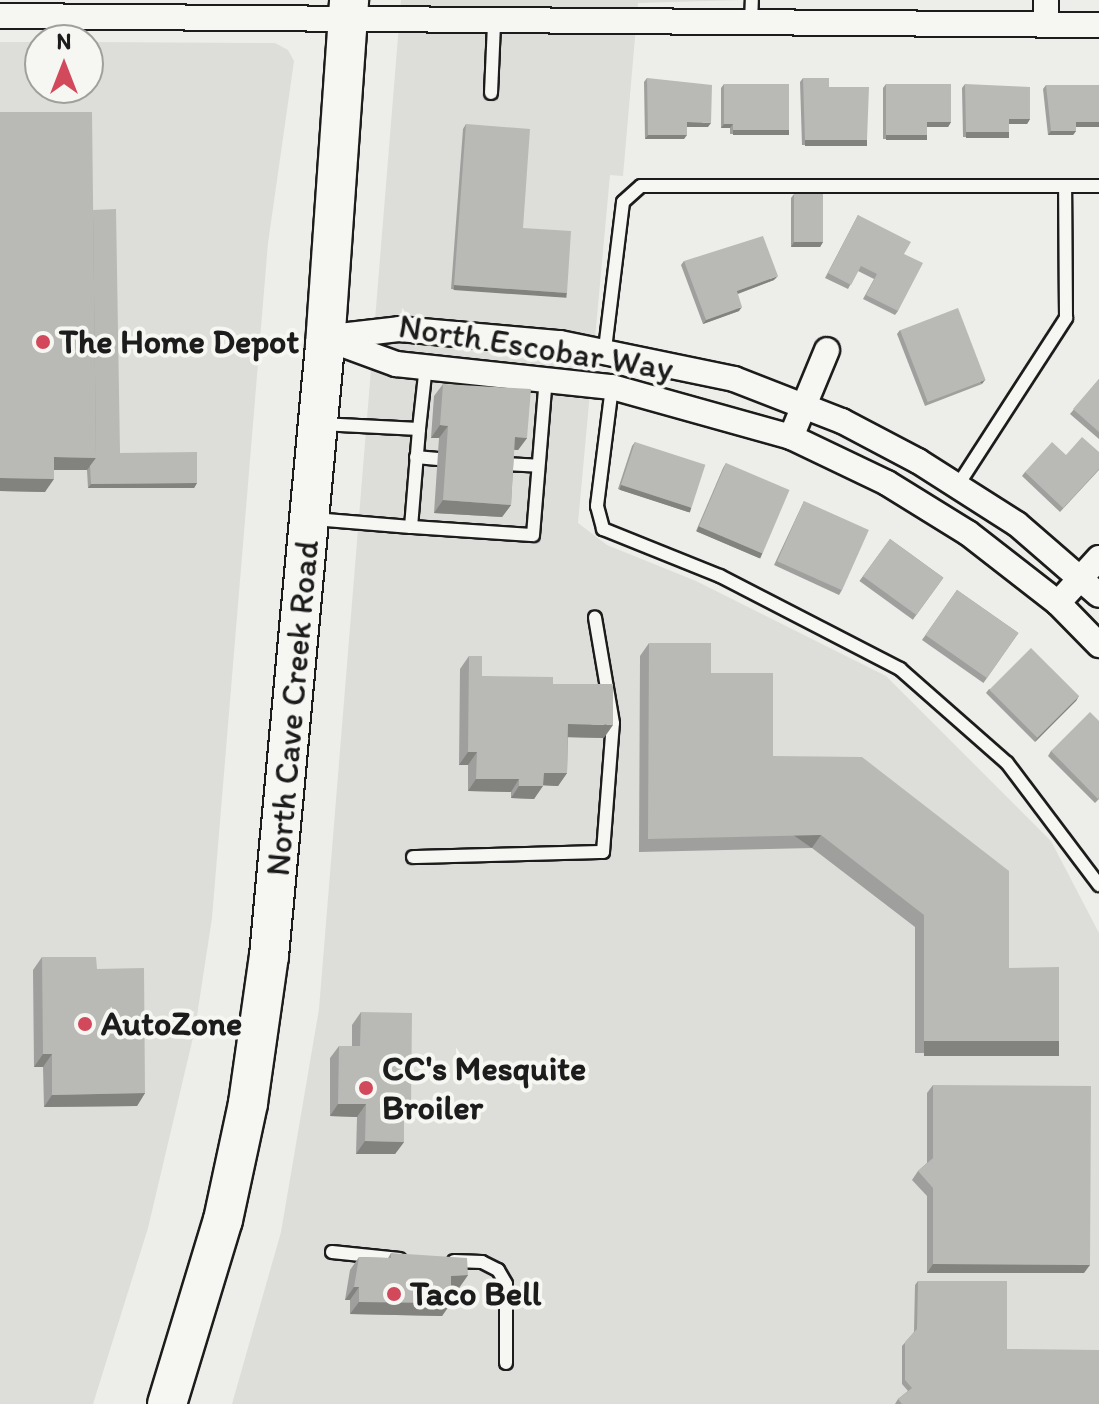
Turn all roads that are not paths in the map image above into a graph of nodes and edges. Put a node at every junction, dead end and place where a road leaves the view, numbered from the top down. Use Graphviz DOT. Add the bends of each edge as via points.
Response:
graph roads {
  1 [pos="348,11"];
  2 [pos="752,12"];
  3 [pos="1046,12"];
  4 [pos="0,16"];
  5 [pos="494,24"];
  6 [pos="1099,25"];
  7 [pos="491,93"];
  8 [pos="1065,186"];
  9 [pos="1099,186"];
  10 [pos="325,338"];
  11 [pos="605,349"];
  12 [pos="827,350"];
  13 [pos="426,366"];
  14 [pos="546,376"];
  15 [pos="612,387"];
  16 [pos="804,404"];
  17 [pos="317,424"];
  18 [pos="419,429"];
  19 [pos="791,437"];
  20 [pos="416,457"];
  21 [pos="438,459"];
  22 [pos="505,464"];
  23 [pos="538,466"];
  24 [pos="958,485"];
  25 [pos="310,519"];
  26 [pos="411,527"];
  27 [pos="1099,558"];
  28 [pos="1081,577"];
  29 [pos="1099,595"];
  30 [pos="1058,603"];
  31 [pos="595,618"];
  32 [pos="1099,645"];
  33 [pos="413,857"];
  34 [pos="1099,885"];
  35 [pos="332,1252"];
  36 [pos="419,1260"];
  37 [pos="434,1261"];
  38 [pos="506,1363"];
  39 [pos="167,1404"];
  1 -- 4 [label="street"];
  1 -- 5 [label="street"];
  1 -- 10 [label="main road, North Cave Creek Road"];
  2 -- 3 [label="street"];
  2 -- 5 [label="street"];
  3 -- 6 [label="street"];
  5 -- 7 [label="lane"];
  8 -- 9 [label="lane"];
  8 -- 11 [label="lane" via="641,186 623,202"];
  8 -- 24 [label="lane" via="1066,318"];
  10 -- 11 [label="street, North Escobar Way" via="399,329"];
  10 -- 13 [label="street, North Escobar Way" via="396,364"];
  10 -- 17 [label="main road, North Cave Creek Road"];
  11 -- 16 [label="street, North Escobar Way" via="734,379"];
  12 -- 16 [label="street"];
  13 -- 14 [label="street, North Escobar Way"];
  13 -- 18 [label="lane"];
  14 -- 15 [label="street, North Escobar Way"];
  14 -- 23 [label="lane"];
  15 -- 19 [label="street, North Escobar Way"];
  15 -- 34 [label="lane" via="597,506 603,529 720,576 900,669 1007,763"];
  16 -- 19 [label="street"];
  16 -- 24 [label="street, North Escobar Way" via="878,438"];
  17 -- 18 [label="lane"];
  17 -- 25 [label="main road, North Cave Creek Road"];
  18 -- 20 [label="lane"];
  19 -- 30 [label="street, North Escobar Way" via="927,507"];
  20 -- 21 [label="lane"];
  20 -- 26 [label="lane"];
  22 -- 23 [label="lane"];
  23 -- 26 [label="lane" via="533,535"];
  24 -- 28 [label="street, North Escobar Way" via="1017,524"];
  25 -- 26 [label="lane"];
  25 -- 39 [label="main road, North Cave Creek Road" via="275,903 248,1103 223,1220"];
  27 -- 28 [label="street"];
  28 -- 29 [label="street, North Escobar Way"];
  28 -- 30 [label="street"];
  30 -- 32 [label="street, North Escobar Way"];
  31 -- 33 [label="lane" via="613,723 603,852"];
  35 -- 36 [label="lane"];
  37 -- 38 [label="lane" via="482,1262 498,1270 506,1284"];
}
